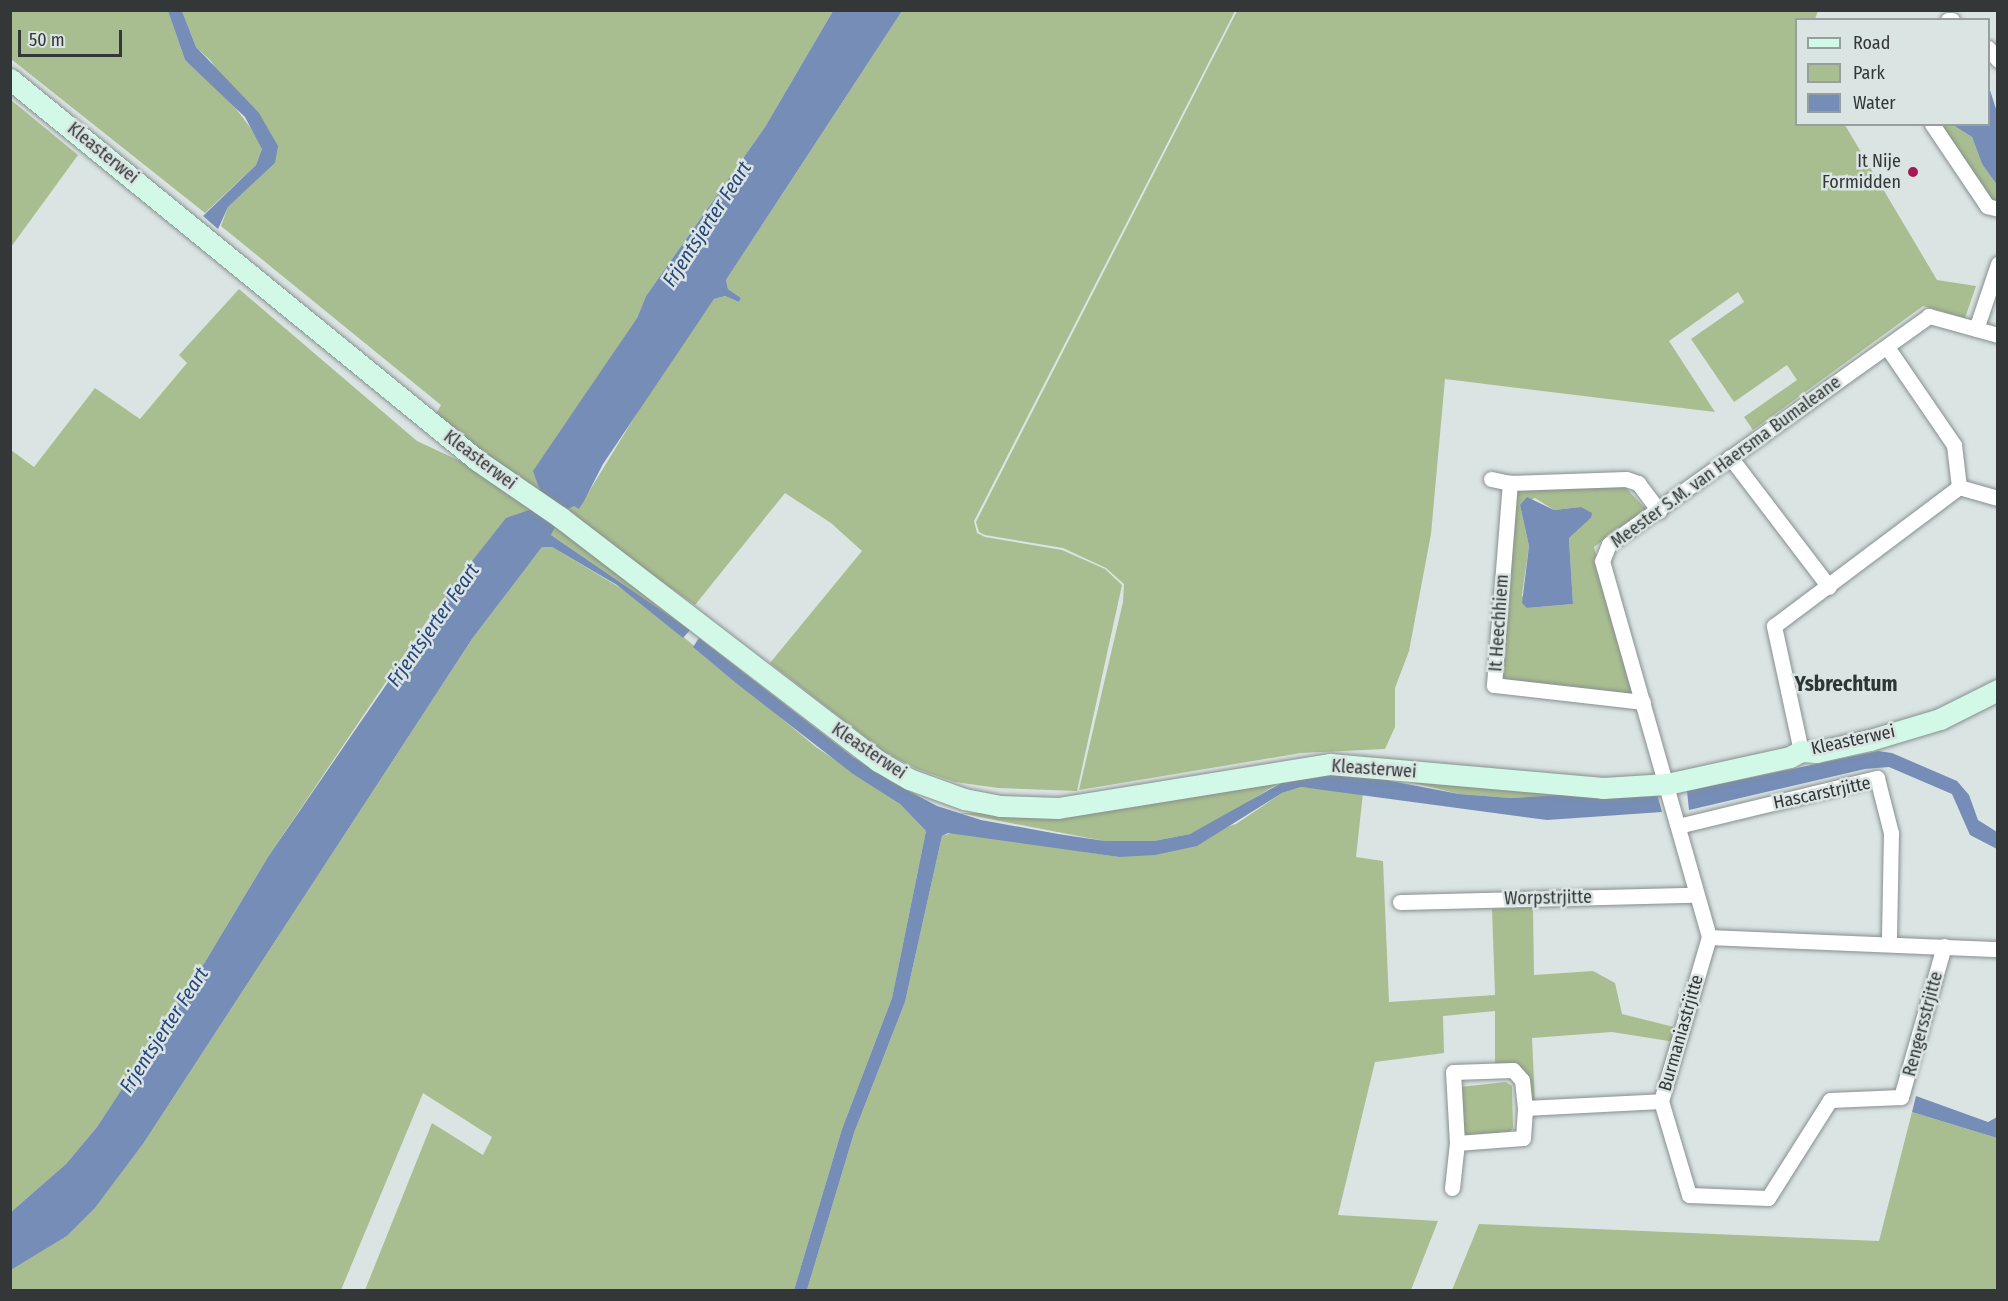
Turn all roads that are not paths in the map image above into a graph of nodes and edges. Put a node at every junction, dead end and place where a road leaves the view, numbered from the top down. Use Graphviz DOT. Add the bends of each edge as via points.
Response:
graph roads {
  1 [pos="10,79"];
  2 [pos="1933,126"];
  3 [pos="1998,209"];
  4 [pos="1998,264"];
  5 [pos="1977,329"];
  6 [pos="1998,335"];
  7 [pos="1887,346"];
  8 [pos="1730,457"];
  9 [pos="1491,479"];
  10 [pos="1510,483"];
  11 [pos="1959,487"];
  12 [pos="1998,498"];
  13 [pos="1659,511"];
  14 [pos="1829,587"];
  15 [pos="1998,690"];
  16 [pos="1642,702"];
  17 [pos="1801,751"];
  18 [pos="1667,784"];
  19 [pos="1678,826"];
  20 [pos="1696,895"];
  21 [pos="1400,902"];
  22 [pos="1709,937"];
  23 [pos="1889,942"];
  24 [pos="1944,946"];
  25 [pos="1998,949"];
  26 [pos="1661,1101"];
  27 [pos="1525,1108"];
  28 [pos="1457,1143"];
  29 [pos="1452,1188"];
  1 -- 18 [label="street, Kleasterwei" via="449,438 560,517 878,761 909,779 964,800 1059,808 1330,764 1603,789"];
  2 -- 3 [label="street" via="1987,206"];
  4 -- 5 [label="street"];
  5 -- 6 [label="street, Meester S.M. van Haersma Bumaleane"];
  5 -- 7 [label="street, Meester S.M. van Haersma Bumaleane" via="1929,316"];
  7 -- 8 [label="street, Meester S.M. van Haersma Bumaleane"];
  7 -- 11 [label="street" via="1954,445"];
  8 -- 13 [label="street, Meester S.M. van Haersma Bumaleane"];
  8 -- 14 [label="street"];
  9 -- 10 [label="street"];
  10 -- 13 [label="street" via="1626,479 1638,483"];
  10 -- 16 [label="street, It Heechhiem" via="1494,685"];
  11 -- 12 [label="street"];
  11 -- 14 [label="street"];
  13 -- 16 [label="street, Meester S.M. van Haersma Bumaleane" via="1609,544 1602,561"];
  14 -- 17 [label="street" via="1774,626"];
  15 -- 17 [label="street, Kleasterwei" via="1940,719 1860,742"];
  16 -- 18 [label="street, Meester S.M. van Haersma Bumaleane"];
  17 -- 18 [label="street, Kleasterwei" via="1790,757"];
  18 -- 19 [label="street"];
  19 -- 20 [label="street"];
  19 -- 23 [label="street, Hascarstrjitte" via="1877,778 1891,833"];
  20 -- 21 [label="street, Worpstrjitte"];
  20 -- 22 [label="street"];
  22 -- 23 [label="street"];
  22 -- 26 [label="street, Burmaniastrjitte"];
  23 -- 24 [label="street"];
  24 -- 25 [label="street"];
  24 -- 26 [label="street, Rengersstrjitte" via="1901,1097 1830,1100 1768,1198 1689,1195"];
  26 -- 27 [label="street, Burmaniastrjitte"];
  27 -- 28 [label="street" via="1523,1138"];
  27 -- 28 [label="street" via="1522,1080 1513,1070 1454,1072"];
  28 -- 29 [label="street"];
}
